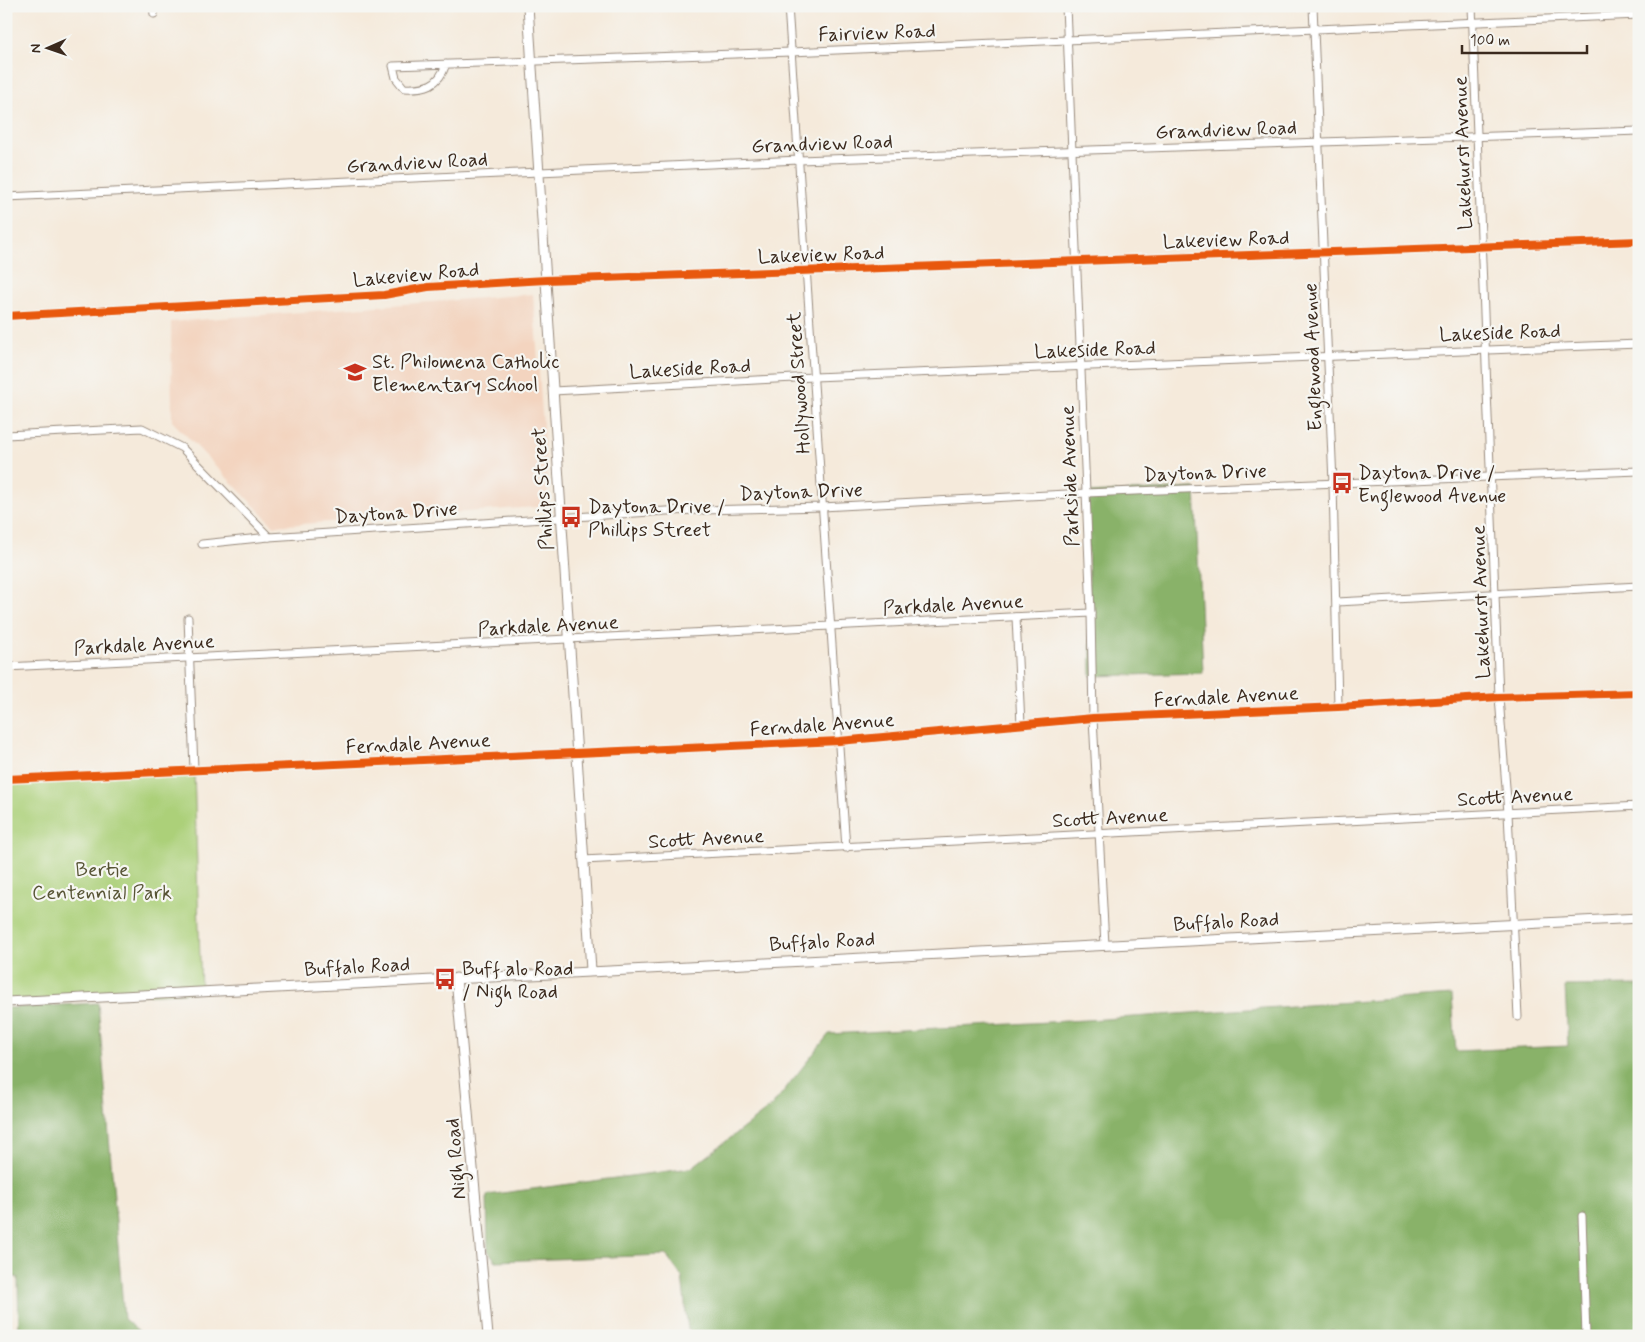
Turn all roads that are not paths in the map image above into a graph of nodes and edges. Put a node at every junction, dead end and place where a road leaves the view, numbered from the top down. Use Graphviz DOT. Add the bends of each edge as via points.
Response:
graph roads {
  1 [pos="528,6"];
  2 [pos="788,6"];
  3 [pos="1066,6"];
  4 [pos="1313,6"];
  5 [pos="1472,6"];
  6 [pos="1639,15"];
  7 [pos="1473,22"];
  8 [pos="1314,29"];
  9 [pos="1068,40"];
  10 [pos="791,52"];
  11 [pos="531,62"];
  12 [pos="446,64"];
  13 [pos="1639,131"];
  14 [pos="1478,136"];
  15 [pos="1319,142"];
  16 [pos="1073,150"];
  17 [pos="798,160"];
  18 [pos="538,172"];
  19 [pos="6,198"];
  20 [pos="1639,240"];
  21 [pos="1482,246"];
  22 [pos="1324,252"];
  23 [pos="1076,260"];
  24 [pos="807,271"];
  25 [pos="546,280"];
  26 [pos="6,316"];
  27 [pos="1639,344"];
  28 [pos="1487,349"];
  29 [pos="1328,355"];
  30 [pos="1081,366"];
  31 [pos="814,377"];
  32 [pos="553,391"];
  33 [pos="6,435"];
  34 [pos="1639,470"];
  35 [pos="1492,476"];
  36 [pos="1333,483"];
  37 [pos="1086,493"];
  38 [pos="822,507"];
  39 [pos="561,518"];
  40 [pos="270,537"];
  41 [pos="202,544"];
  42 [pos="1639,586"];
  43 [pos="1497,594"];
  44 [pos="1336,602"];
  45 [pos="1091,613"];
  46 [pos="1016,617"];
  47 [pos="188,618"];
  48 [pos="831,626"];
  49 [pos="570,640"];
  50 [pos="188,658"];
  51 [pos="6,667"];
  52 [pos="1639,693"];
  53 [pos="1499,697"];
  54 [pos="1338,707"];
  55 [pos="1092,718"];
  56 [pos="1021,725"];
  57 [pos="839,741"];
  58 [pos="576,753"];
  59 [pos="194,770"];
  60 [pos="6,779"];
  61 [pos="1639,806"];
  62 [pos="1508,813"];
  63 [pos="1100,834"];
  64 [pos="846,848"];
  65 [pos="583,860"];
  66 [pos="1639,918"];
  67 [pos="1513,924"];
  68 [pos="1105,945"];
  69 [pos="591,970"];
  70 [pos="456,978"];
  71 [pos="6,1002"];
  72 [pos="1518,1017"];
  73 [pos="1582,1216"];
  74 [pos="488,1336"];
  75 [pos="1586,1336"];
  1 -- 11 [label="street, Phillips Street"];
  2 -- 10 [label="street, Hollywood Street"];
  3 -- 9 [label="street, Parkside Avenue"];
  4 -- 8 [label="street, Englewood Avenue"];
  5 -- 7 [label="street, Lakehurst Avenue"];
  6 -- 7 [label="street, Fairview Road"];
  7 -- 8 [label="street, Fairview Road"];
  7 -- 14 [label="street, Lakehurst Avenue"];
  8 -- 9 [label="street, Fairview Road"];
  8 -- 15 [label="street, Englewood Avenue"];
  9 -- 10 [label="street, Fairview Road"];
  9 -- 16 [label="street, Parkside Avenue"];
  10 -- 11 [label="street, Fairview Road"];
  10 -- 17 [label="street, Hollywood Street"];
  11 -- 12 [label="street, Fairview Road"];
  11 -- 18 [label="street, Phillips Street"];
  12 -- 12 [label="street, Fairview Road" via="438,64 393,66 396,78 404,88 424,89 435,84"];
  13 -- 14 [label="street, Grandview Road"];
  14 -- 15 [label="street, Grandview Road"];
  14 -- 21 [label="street, Lakehurst Avenue"];
  15 -- 16 [label="street, Grandview Road"];
  15 -- 22 [label="street, Englewood Avenue"];
  16 -- 17 [label="street, Grandview Road"];
  16 -- 23 [label="street, Parkside Avenue"];
  17 -- 18 [label="street, Grandview Road"];
  17 -- 24 [label="street, Hollywood Street"];
  18 -- 19 [label="street, Grandview Road"];
  18 -- 25 [label="street, Phillips Street"];
  20 -- 21 [label="street, Lakeview Road"];
  21 -- 22 [label="street, Lakeview Road"];
  21 -- 28 [label="street, Lakehurst Avenue"];
  22 -- 23 [label="street, Lakeview Road"];
  22 -- 29 [label="street, Englewood Avenue"];
  23 -- 24 [label="street, Lakeview Road"];
  23 -- 30 [label="street, Parkside Avenue"];
  24 -- 25 [label="street, Lakeview Road"];
  24 -- 31 [label="street, Hollywood Street"];
  25 -- 26 [label="street, Lakeview Road" via="428,287 384,295"];
  25 -- 32 [label="street, Phillips Street"];
  27 -- 28 [label="street, Lakeside Road"];
  28 -- 29 [label="street, Lakeside Road"];
  28 -- 35 [label="street, Lakehurst Avenue"];
  29 -- 30 [label="street, Lakeside Road"];
  29 -- 36 [label="street, Englewood Avenue"];
  30 -- 31 [label="street, Lakeside Road"];
  30 -- 37 [label="street, Parkside Avenue"];
  31 -- 32 [label="street, Lakeside Road"];
  31 -- 38 [label="street, Hollywood Street"];
  32 -- 39 [label="street, Phillips Street"];
  33 -- 40 [label="street" via="142,428 182,448"];
  34 -- 35 [label="street, Daytona Drive"];
  35 -- 36 [label="street, Daytona Drive"];
  35 -- 43 [label="street, Lakehurst Avenue"];
  36 -- 37 [label="street, Daytona Drive"];
  36 -- 44 [label="street, Englewood Avenue"];
  37 -- 38 [label="street, Daytona Drive"];
  37 -- 45 [label="street, Parkside Avenue"];
  38 -- 39 [label="street, Daytona Drive"];
  38 -- 48 [label="street, Hollywood Street"];
  39 -- 40 [label="street, Daytona Drive"];
  39 -- 49 [label="street, Phillips Street"];
  40 -- 41 [label="street, Daytona Drive"];
  42 -- 43 [label="street"];
  43 -- 44 [label="street"];
  43 -- 53 [label="street, Lakehurst Avenue"];
  44 -- 54 [label="street, Englewood Avenue"];
  45 -- 46 [label="street, Parkdale Avenue"];
  45 -- 55 [label="street, Parkside Avenue"];
  46 -- 48 [label="street, Parkdale Avenue"];
  46 -- 56 [label="street"];
  47 -- 50 [label="street"];
  48 -- 49 [label="street, Parkdale Avenue"];
  48 -- 57 [label="street, Hollywood Street"];
  49 -- 50 [label="street, Parkdale Avenue"];
  49 -- 58 [label="street, Phillips Street"];
  50 -- 51 [label="street, Parkdale Avenue"];
  50 -- 59 [label="street"];
  52 -- 53 [label="street, Ferndale Avenue"];
  53 -- 54 [label="street, Ferndale Avenue"];
  53 -- 62 [label="street, Lakehurst Avenue"];
  54 -- 55 [label="street, Ferndale Avenue"];
  55 -- 56 [label="street, Ferndale Avenue"];
  55 -- 63 [label="street, Parkside Avenue"];
  56 -- 57 [label="street, Ferndale Avenue"];
  57 -- 58 [label="street, Ferndale Avenue"];
  57 -- 64 [label="street, Hollywood Street"];
  58 -- 59 [label="street, Ferndale Avenue"];
  58 -- 65 [label="street, Phillips Street"];
  59 -- 60 [label="street, Ferndale Avenue"];
  61 -- 62 [label="street, Scott Avenue"];
  62 -- 63 [label="street, Scott Avenue"];
  62 -- 67 [label="street, Lakehurst Avenue"];
  63 -- 64 [label="street, Scott Avenue"];
  63 -- 68 [label="street, Parkside Avenue"];
  64 -- 65 [label="street, Scott Avenue"];
  65 -- 69 [label="street, Phillips Street"];
  66 -- 67 [label="street, Buffalo Road"];
  67 -- 68 [label="street, Buffalo Road"];
  67 -- 72 [label="street, Lakehurst Avenue"];
  68 -- 69 [label="street, Buffalo Road"];
  69 -- 70 [label="street, Buffalo Road"];
  70 -- 71 [label="street, Buffalo Road"];
  70 -- 74 [label="street, Nigh Road"];
  73 -- 75 [label="street"];
}
